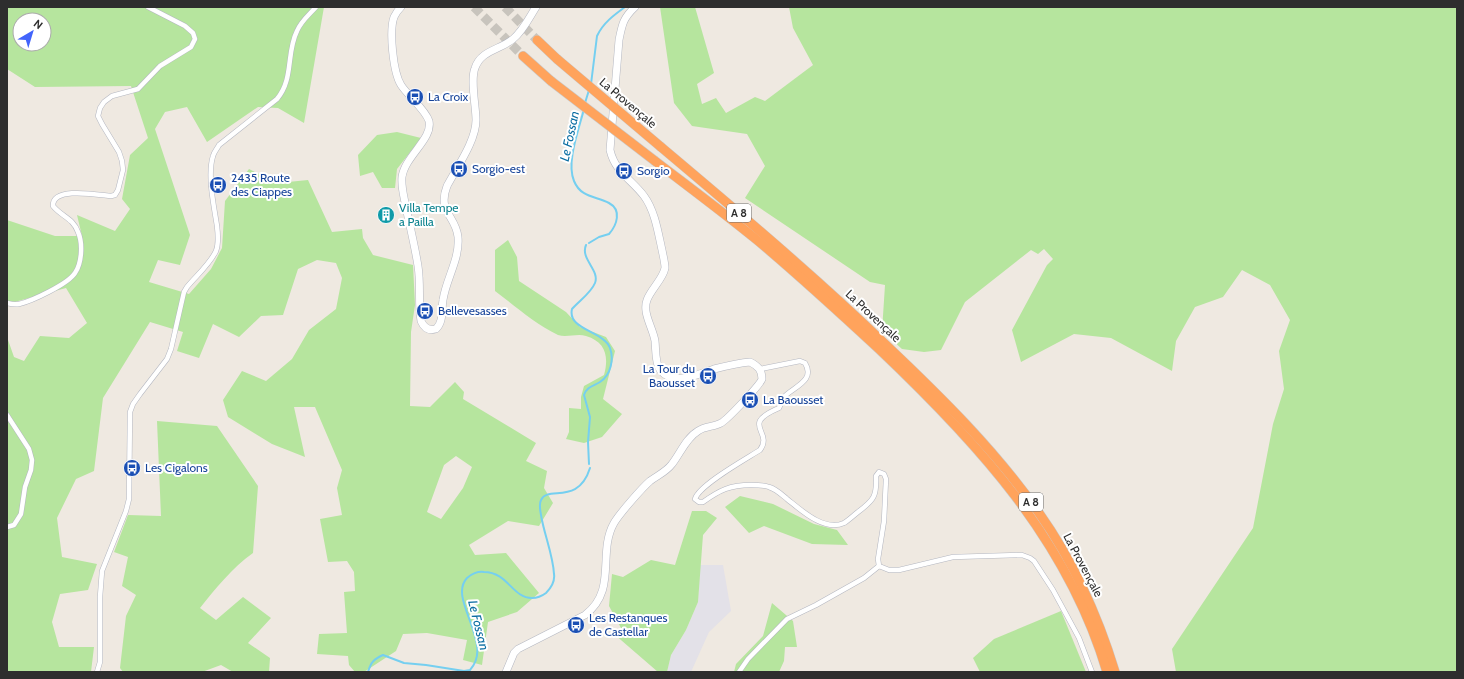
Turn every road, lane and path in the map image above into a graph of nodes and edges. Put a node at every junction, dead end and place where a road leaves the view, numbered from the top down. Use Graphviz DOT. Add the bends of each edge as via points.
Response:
graph roads {
  1 [pos="148,7"];
  2 [pos="316,7"];
  3 [pos="401,7"];
  4 [pos="536,7"];
  5 [pos="635,7"];
  6 [pos="537,40"];
  7 [pos="523,56"];
  8 [pos="813,283"];
  9 [pos="7,303"];
  10 [pos="901,365"];
  11 [pos="760,369"];
  12 [pos="7,415"];
  13 [pos="7,527"];
  14 [pos="879,566"];
  15 [pos="97,672"];
  16 [pos="506,672"];
  17 [pos="739,672"];
  18 [pos="1092,672"];
  19 [pos="1107,672"];
  20 [pos="1115,672"];
  1 -- 9 [label="street" via="185,26 194,32 196,39 191,47 160,66 138,90 112,96 100,108 98,116 122,161 123,170 118,190 111,196 77,193 59,196 53,202 53,206 75,224 81,241 75,274 40,296 19,304"];
  2 -- 15 [label="street" via="301,22 296,32 283,92 220,145 213,154 211,180 217,250 184,292 167,359 133,404 130,412 129,499 102,571 100,662"];
  3 -- 4 [label="street" via="394,17 393,24 393,60 397,78 429,122 427,135 404,168 402,186 418,264 421,321 430,330 436,329 440,323 443,299 458,252 456,229 444,203 444,194 474,135 474,69 484,55 512,40 522,30"];
  5 -- 11 [label="street" via="622,23 619,40 610,150 615,165 643,195 655,218 665,267 647,300 646,307 657,363 666,375 682,379 741,363 750,362"];
  6 -- 8 [label="highway, La Provençale / A 8, bridge"];
  7 -- 8 [label="highway, La Provençale / A 8, bridge" via="551,81"];
  8 -- 10 [label="highway, La Provençale / A 8"];
  10 -- 19 [label="highway, La Provençale / A 8" via="991,465 1024,506 1071,583 1085,611"];
  10 -- 20 [label="highway, La Provençale / A 8" via="948,406 987,447 1040,513 1086,596"];
  11 -- 14 [label="street" via="800,362 805,363 808,372 801,384 784,396 779,408 761,418 759,424 764,440 760,450 710,482 697,494 696,499 703,502 728,487 769,486 820,522 837,525 844,523 870,502 877,489 876,476 879,472 884,474 886,479"];
  11 -- 16 [label="street" via="762,379 756,389 722,423 698,431 692,436 672,465 645,486 615,521 608,539 605,581 599,601 585,615 518,649"];
  12 -- 13 [label="street" via="29,449 32,460 20,514 14,525"];
  14 -- 17 [label="street" via="864,578 787,619 748,659"];
  14 -- 18 [label="street" via="899,570 953,557 1022,555 1030,558 1038,566 1066,612"];
}
